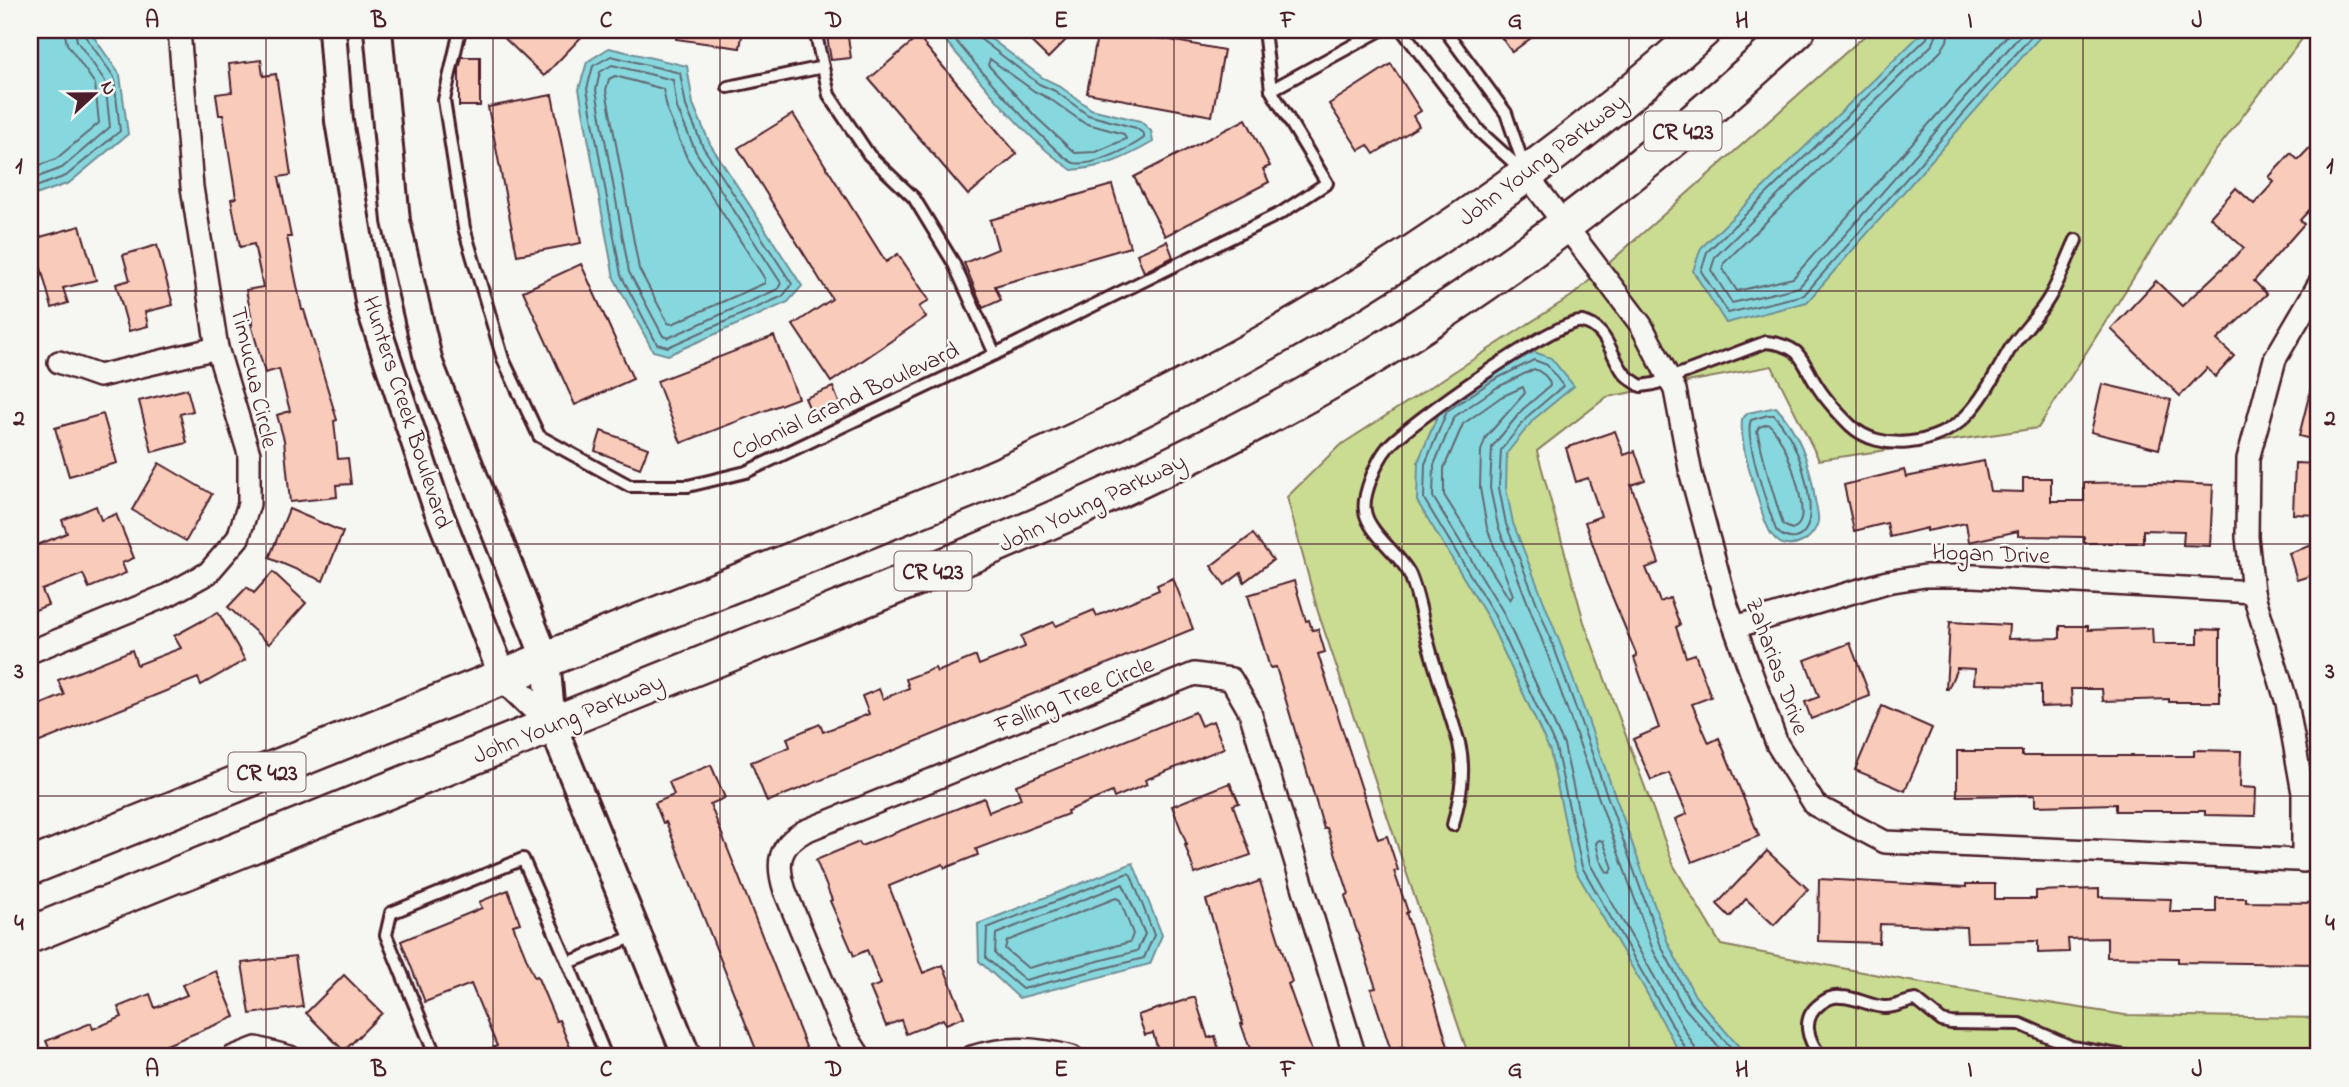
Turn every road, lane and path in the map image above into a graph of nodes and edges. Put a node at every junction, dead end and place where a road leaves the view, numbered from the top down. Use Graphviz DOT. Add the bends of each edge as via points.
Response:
graph roads {
  1 [pos="179,30"];
  2 [pos="332,30"];
  3 [pos="377,30"];
  4 [pos="460,30"];
  5 [pos="815,30"];
  6 [pos="1265,30"];
  7 [pos="1381,30"];
  8 [pos="1402,30"];
  9 [pos="1445,30"];
  10 [pos="1703,30"];
  11 [pos="1797,30"];
  12 [pos="823,67"];
  13 [pos="728,87"];
  14 [pos="1271,90"];
  15 [pos="1527,175"];
  16 [pos="1564,226"];
  17 [pos="2076,240"];
  18 [pos="2319,284"];
  19 [pos="218,348"];
  20 [pos="995,354"];
  21 [pos="59,362"];
  22 [pos="1668,378"];
  23 [pos="2253,592"];
  24 [pos="1735,626"];
  25 [pos="30,652"];
  26 [pos="546,660"];
  27 [pos="503,677"];
  28 [pos="552,724"];
  29 [pos="1453,825"];
  30 [pos="2311,861"];
  31 [pos="30,867"];
  32 [pos="180,874"];
  33 [pos="101,906"];
  34 [pos="30,935"];
  35 [pos="637,935"];
  36 [pos="568,963"];
  37 [pos="233,1057"];
  38 [pos="290,1057"];
  39 [pos="436,1057"];
  40 [pos="606,1057"];
  41 [pos="687,1057"];
  42 [pos="860,1057"];
  43 [pos="972,1057"];
  44 [pos="1072,1057"];
  45 [pos="1355,1057"];
  46 [pos="1821,1057"];
  47 [pos="2130,1057"];
  1 -- 19 [label="street, Timucua Circle" via="192,187"];
  2 -- 27 [label="street, Hunters Creek Boulevard" via="339,121 370,307 436,505"];
  3 -- 26 [label="street, Hunters Creek Boulevard" via="396,221 429,363"];
  4 -- 20 [label="lane, Colonial Grand Boulevard" via="444,100 464,228 503,359 539,436 631,486 688,486 746,472"];
  5 -- 12 [label="lane"];
  6 -- 14 [label="lane, Colonial Grand Boulevard"];
  7 -- 14 [label="lane"];
  8 -- 15 [label="lane" via="1480,132"];
  9 -- 15 [label="lane" via="1506,113"];
  10 -- 15 [label="highway, John Young Parkway / CR 423"];
  11 -- 16 [label="highway, John Young Parkway / CR 423" via="1680,133"];
  12 -- 13 [label="lane"];
  12 -- 20 [label="lane" via="829,95 869,155 914,198 953,262"];
  14 -- 20 [label="lane, Colonial Grand Boulevard" via="1327,183 1281,213"];
  15 -- 16 [label="street, Zaharias Drive"];
  15 -- 26 [label="highway, John Young Parkway / CR 423" via="1339,302 1136,413 970,489"];
  16 -- 22 [label="street, Zaharias Drive" via="1642,326"];
  16 -- 28 [label="highway, John Young Parkway / CR 423" via="1371,357 1213,445 998,545"];
  17 -- 22 [label="lane" via="2048,299 1971,411 1928,438 1882,443 1867,438 1834,408 1795,352 1781,344 1766,342"];
  18 -- 23 [label="street, Zaharias Drive" via="2275,359 2248,459 2247,537"];
  19 -- 21 [label="street" via="99,376"];
  19 -- 25 [label="street, Timucua Circle" via="249,454 248,504 238,538 208,573 168,596"];
  22 -- 24 [label="street, Zaharias Drive" via="1675,390 1691,474"];
  22 -- 29 [label="lane" via="1641,386 1623,372 1594,327 1568,323 1443,402 1388,447 1374,470 1364,512 1410,573 1459,743 1463,785"];
  23 -- 24 [label="street, Hogan Drive" via="1925,576 1887,582"];
  23 -- 30 [label="street, Zaharias Drive" via="2287,703"];
  24 -- 30 [label="street, Zaharias Drive" via="1776,744 1815,805 1885,842"];
  26 -- 27 [label="highway, John Young Parkway / CR 423"];
  26 -- 28 [label="street, Hunters Creek Boulevard"];
  27 -- 28 [label="street, Hunters Creek Boulevard"];
  27 -- 31 [label="highway, John Young Parkway / CR 423"];
  28 -- 32 [label="highway, John Young Parkway / CR 423"];
  28 -- 35 [label="street, Hunters Creek Boulevard"];
  32 -- 33 [label="main road, John Young Parkway / CR 423"];
  33 -- 34 [label="highway, John Young Parkway / CR 423"];
  35 -- 36 [label="lane"];
  35 -- 41 [label="street, Hunters Creek Boulevard"];
  36 -- 39 [label="lane" via="523,859 391,913 386,935"];
  36 -- 40 [label="lane"];
  37 -- 38 [label="street" via="256,1048"];
  42 -- 45 [label="street, Falling Tree Circle" via="842,1029 785,891 779,870 793,837 1194,674 1231,678 1250,712"];
  43 -- 44 [label="street" via="1017,1048"];
  46 -- 47 [label="lane" via="1807,1031 1807,1020 1815,1008 1839,996 1887,1008 1916,1000 1942,1021 2020,1024 2072,1047"];
}
